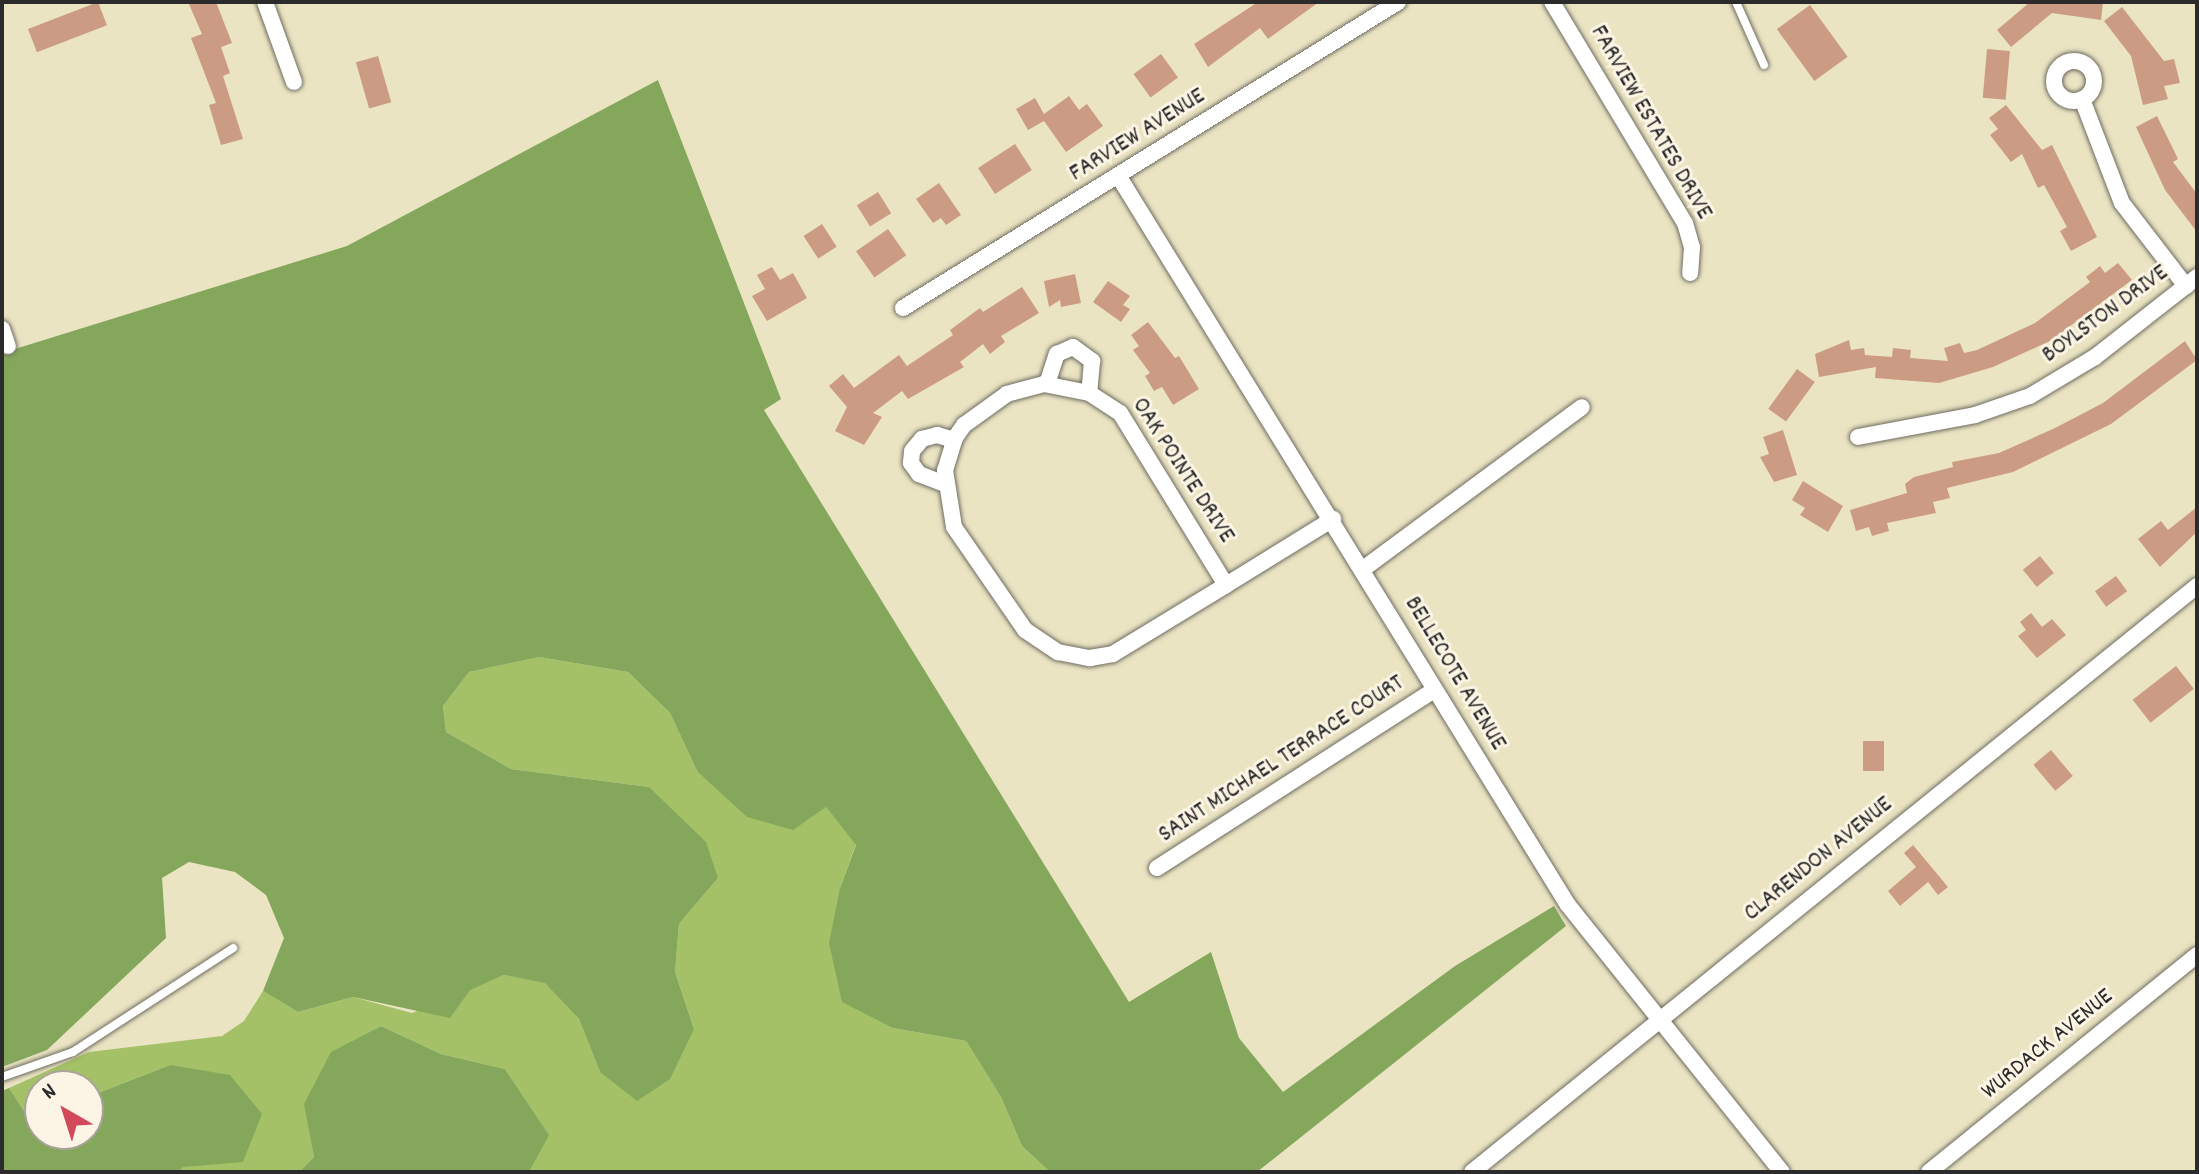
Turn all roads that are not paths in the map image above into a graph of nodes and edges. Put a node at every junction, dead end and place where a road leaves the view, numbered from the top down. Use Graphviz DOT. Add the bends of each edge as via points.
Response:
graph roads {
  1 [pos="265,2"];
  2 [pos="1398,2"];
  3 [pos="1552,2"];
  4 [pos="1736,2"];
  5 [pos="1764,65"];
  6 [pos="294,82"];
  7 [pos="2082,99"];
  8 [pos="1119,177"];
  9 [pos="1690,273"];
  10 [pos="2192,282"];
  11 [pos="903,308"];
  12 [pos="2,329"];
  13 [pos="8,346"];
  14 [pos="1047,384"];
  15 [pos="1089,393"];
  16 [pos="1582,407"];
  17 [pos="1858,437"];
  18 [pos="954,440"];
  19 [pos="945,484"];
  20 [pos="1333,519"];
  21 [pos="1363,569"];
  22 [pos="1226,585"];
  23 [pos="2197,586"];
  24 [pos="1433,691"];
  25 [pos="1157,868"];
  26 [pos="233,948"];
  27 [pos="2197,955"];
  28 [pos="1658,1022"];
  29 [pos="2,1077"];
  30 [pos="1472,1172"];
  31 [pos="1782,1172"];
  32 [pos="1929,1172"];
  1 -- 6 [label="street"];
  2 -- 8 [label="street, FARVIEW AVENUE"];
  3 -- 9 [label="street, FARVIEW ESTATES DRIVE" via="1685,223 1692,247"];
  4 -- 5 [label="lane"];
  7 -- 10 [label="street" via="2122,203"];
  8 -- 11 [label="street, FARVIEW AVENUE"];
  8 -- 20 [label="street, BELLECOTE AVENUE"];
  10 -- 17 [label="street, BOYLSTON DRIVE" via="2095,357 2030,396 1975,415"];
  12 -- 13 [label="street"];
  14 -- 15 [label="street, OAK POINTE DRIVE"];
  14 -- 15 [label="street" via="1057,354 1073,347 1092,361"];
  14 -- 18 [label="street, OAK POINTE DRIVE" via="1007,394 964,425"];
  15 -- 22 [label="street, OAK POINTE DRIVE" via="1120,413"];
  16 -- 21 [label="street"];
  18 -- 19 [label="street"];
  18 -- 19 [label="street" via="937,435 922,439 912,451 911,463 919,474"];
  19 -- 22 [label="street" via="954,527 995,593 1025,630 1058,652 1090,658 1113,654"];
  20 -- 21 [label="street, BELLECOTE AVENUE"];
  20 -- 22 [label="street"];
  21 -- 24 [label="street, BELLECOTE AVENUE"];
  23 -- 28 [label="street, CLARENDON AVENUE"];
  24 -- 25 [label="street, SAINT MICHAEL TERRACE COURT"];
  24 -- 28 [label="street, BELLECOTE AVENUE" via="1568,905"];
  26 -- 29 [label="lane" via="73,1052"];
  27 -- 32 [label="street, WURDACK AVENUE"];
  28 -- 30 [label="street, CLARENDON AVENUE"];
  28 -- 31 [label="street, BELLECOTE AVENUE"];
}
